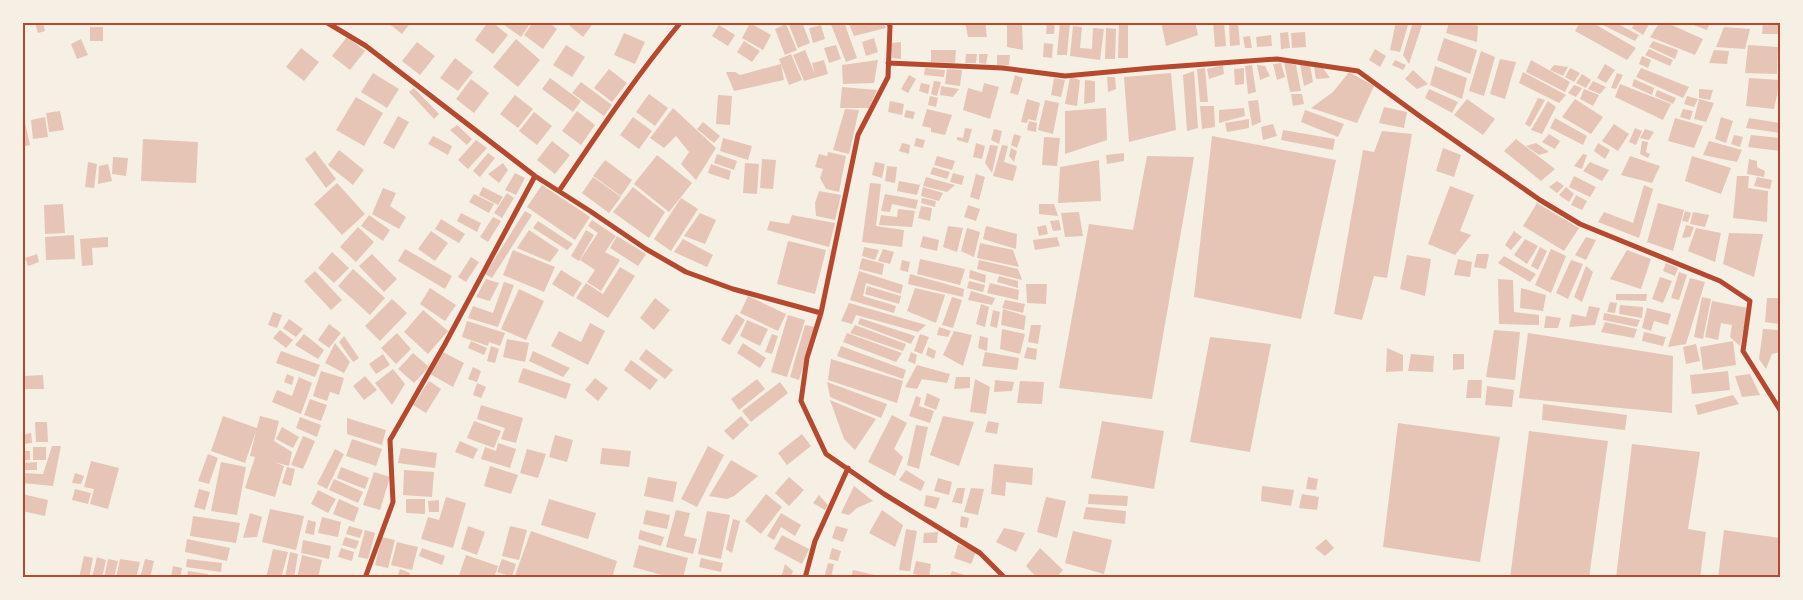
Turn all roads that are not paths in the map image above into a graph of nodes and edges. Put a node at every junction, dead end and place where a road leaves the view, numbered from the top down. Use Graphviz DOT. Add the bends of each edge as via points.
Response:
graph roads {
  1 [pos="326,22"];
  2 [pos="681,22"];
  3 [pos="888,22"];
  4 [pos="888,63"];
  5 [pos="535,176"];
  6 [pos="559,191"];
  7 [pos="821,313"];
  8 [pos="1780,410"];
  9 [pos="848,468"];
  10 [pos="365,578"];
  11 [pos="805,578"];
  12 [pos="1005,578"];
  1 -- 5 [label="street" via="366,46"];
  2 -- 6 [label="street" via="620,100"];
  3 -- 4 [label="street"];
  4 -- 7 [label="street" via="888,77 858,135"];
  4 -- 8 [label="street" via="1002,68 1065,76 1277,59 1358,71 1540,200 1580,224 1720,281 1750,301 1743,351"];
  5 -- 6 [label="street"];
  5 -- 10 [label="street" via="390,440 393,502"];
  6 -- 7 [label="street" via="686,272 733,289"];
  7 -- 9 [label="street" via="807,358 801,401 826,454"];
  9 -- 11 [label="street" via="815,541"];
  9 -- 12 [label="street" via="980,553"];
}
